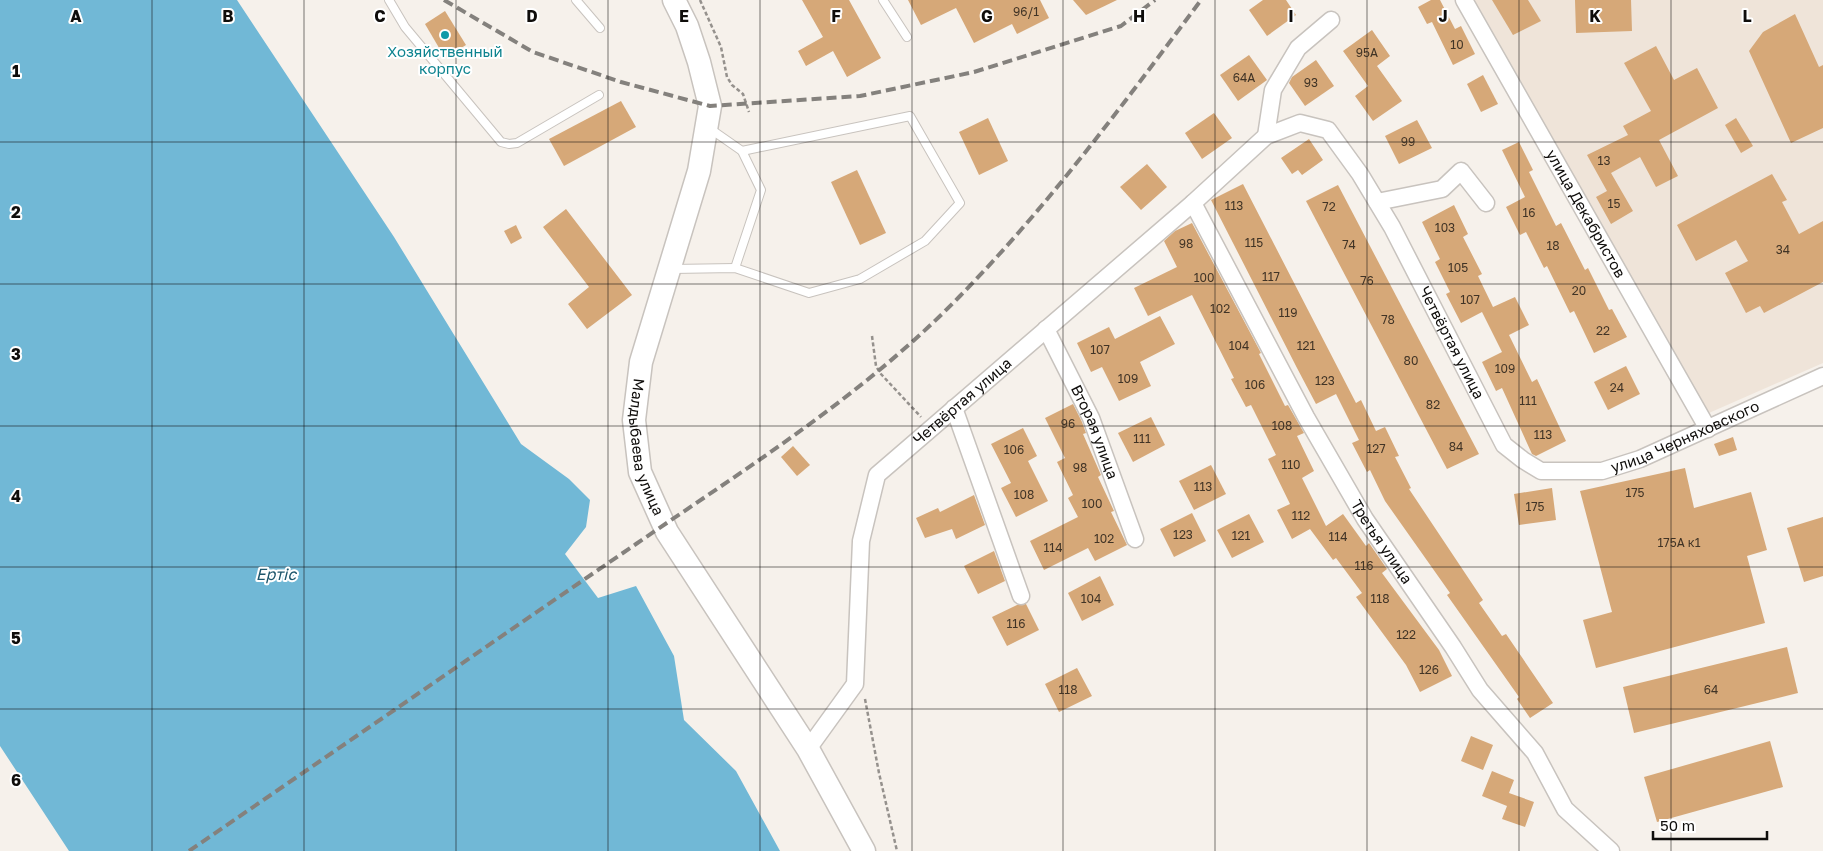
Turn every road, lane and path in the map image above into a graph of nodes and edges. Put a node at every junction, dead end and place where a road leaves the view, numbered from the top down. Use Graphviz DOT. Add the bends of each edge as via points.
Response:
graph roads {
  1 [pos="389,0"];
  2 [pos="576,0"];
  3 [pos="674,0"];
  4 [pos="700,0"];
  5 [pos="883,0"];
  6 [pos="1464,0"];
  7 [pos="1331,20"];
  8 [pos="600,28"];
  9 [pos="907,37"];
  10 [pos="599,95"];
  11 [pos="749,112"];
  12 [pos="707,126"];
  13 [pos="1266,136"];
  14 [pos="742,152"];
  15 [pos="1377,202"];
  16 [pos="1193,203"];
  17 [pos="1486,203"];
  18 [pos="735,268"];
  19 [pos="670,269"];
  20 [pos="1046,329"];
  21 [pos="872,336"];
  22 [pos="1823,376"];
  23 [pos="954,408"];
  24 [pos="931,428"];
  25 [pos="1708,429"];
  26 [pos="1541,470"];
  27 [pos="1134,539"];
  28 [pos="1021,596"];
  29 [pos="856,669"];
  30 [pos="808,749"];
  31 [pos="864,851"];
  32 [pos="897,851"];
  33 [pos="1611,851"];
  1 -- 10 [label="lane" via="405,27 501,142 517,143"];
  2 -- 8 [label="lane"];
  3 -- 12 [label="main road, Малдыбаева улица" via="699,62 710,106"];
  4 -- 11 [label="path" via="721,47 727,77 743,94"];
  5 -- 9 [label="lane"];
  6 -- 25 [label="street, улица Декабристов"];
  7 -- 13 [label="street" via="1298,48 1273,90"];
  12 -- 14 [label="lane"];
  12 -- 19 [label="main road, Малдыбаева улица" via="699,171"];
  13 -- 15 [label="street, Четвёртая улица" via="1300,123 1328,130"];
  13 -- 16 [label="street, Четвёртая улица"];
  14 -- 18 [label="lane" via="760,190"];
  14 -- 18 [label="lane" via="910,116 960,203 924,241 850,282 809,293"];
  15 -- 17 [label="street" via="1442,189 1462,171"];
  15 -- 26 [label="street, Четвёртая улица" via="1504,445"];
  16 -- 20 [label="street, Четвёртая улица"];
  16 -- 33 [label="street, Третья улица" via="1306,417 1365,519 1480,690 1535,753 1565,810"];
  18 -- 19 [label="lane"];
  19 -- 30 [label="main road, Малдыбаева улица" via="641,362 634,420 640,472 667,532"];
  20 -- 23 [label="street, Четвёртая улица"];
  20 -- 27 [label="street, Вторая улица" via="1092,418"];
  21 -- 24 [label="path" via="880,373"];
  22 -- 25 [label="street, улица Черняховского"];
  23 -- 24 [label="street, Четвёртая улица"];
  23 -- 28 [label="street"];
  24 -- 29 [label="street, Четвёртая улица" via="876,475 861,541"];
  25 -- 26 [label="street, улица Черняховского" via="1640,460 1602,470"];
  29 -- 30 [label="street, Четвёртая улица" via="855,684"];
  29 -- 32 [label="path"];
  30 -- 31 [label="main road, Малдыбаева улица"];
}
